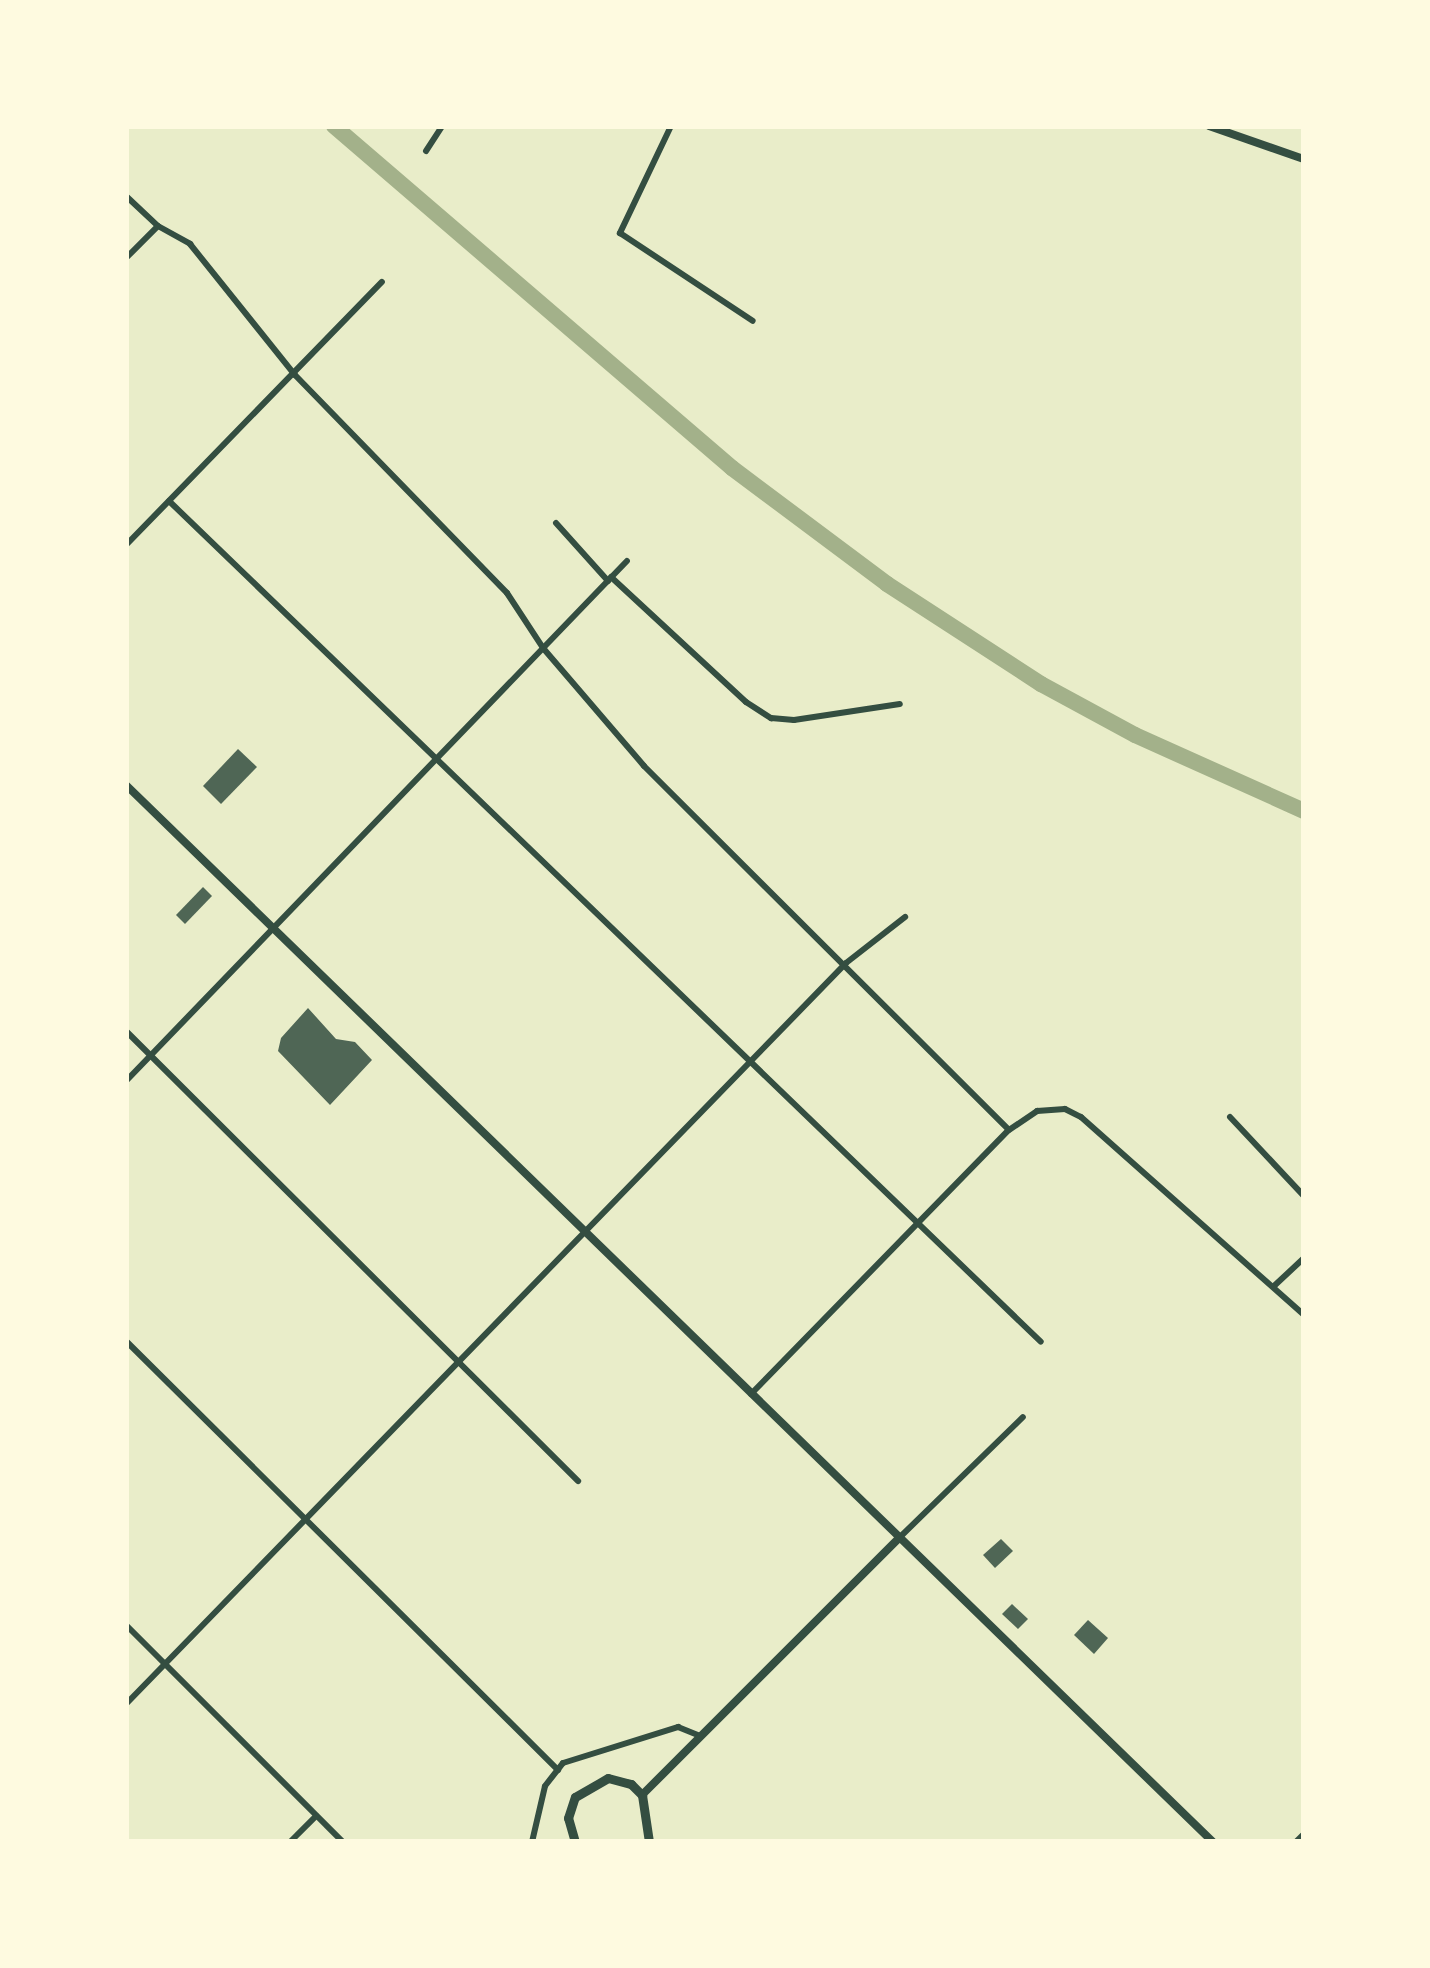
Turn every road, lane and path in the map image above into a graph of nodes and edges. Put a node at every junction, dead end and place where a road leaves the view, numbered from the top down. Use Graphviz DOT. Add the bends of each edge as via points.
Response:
graph roads {
  1 [pos="442,126"];
  2 [pos="671,126"];
  3 [pos="1208,126"];
  4 [pos="426,151"];
  5 [pos="1304,158"];
  6 [pos="126,196"];
  7 [pos="158,226"];
  8 [pos="126,258"];
  9 [pos="382,282"];
  10 [pos="753,322"];
  11 [pos="295,375"];
  12 [pos="169,500"];
  13 [pos="556,523"];
  14 [pos="126,544"];
  15 [pos="627,561"];
  16 [pos="609,579"];
  17 [pos="543,648"];
  18 [pos="900,704"];
  19 [pos="438,764"];
  20 [pos="126,785"];
  21 [pos="905,917"];
  22 [pos="273,928"];
  23 [pos="846,963"];
  24 [pos="126,1031"];
  25 [pos="152,1056"];
  26 [pos="750,1066"];
  27 [pos="126,1082"];
  28 [pos="1230,1117"];
  29 [pos="1009,1130"];
  30 [pos="1304,1196"];
  31 [pos="920,1223"];
  32 [pos="584,1233"];
  33 [pos="1304,1258"];
  34 [pos="1274,1286"];
  35 [pos="1304,1315"];
  36 [pos="126,1340"];
  37 [pos="1041,1342"];
  38 [pos="458,1363"];
  39 [pos="752,1394"];
  40 [pos="1023,1417"];
  41 [pos="578,1481"];
  42 [pos="304,1523"];
  43 [pos="899,1538"];
  44 [pos="126,1625"];
  45 [pos="165,1666"];
  46 [pos="126,1703"];
  47 [pos="700,1736"];
  48 [pos="558,1770"];
  49 [pos="642,1795"];
  50 [pos="316,1816"];
  51 [pos="1304,1835"];
  52 [pos="290,1842"];
  53 [pos="343,1842"];
  54 [pos="532,1842"];
  55 [pos="575,1842"];
  56 [pos="649,1842"];
  57 [pos="1213,1842"];
  58 [pos="1297,1842"];
  1 -- 4 [label="street"];
  2 -- 10 [label="street" via="620,232"];
  3 -- 5 [label="street"];
  6 -- 7 [label="street"];
  7 -- 8 [label="street"];
  7 -- 11 [label="street" via="190,244"];
  9 -- 11 [label="street"];
  11 -- 12 [label="street"];
  11 -- 17 [label="street" via="507,593"];
  12 -- 14 [label="street"];
  12 -- 19 [label="street"];
  13 -- 16 [label="street"];
  15 -- 16 [label="street"];
  16 -- 17 [label="street"];
  16 -- 18 [label="street" via="771,718"];
  17 -- 19 [label="street"];
  17 -- 23 [label="street" via="644,766"];
  19 -- 22 [label="street"];
  19 -- 26 [label="street"];
  20 -- 22 [label="street"];
  21 -- 23 [label="street"];
  22 -- 25 [label="street"];
  22 -- 32 [label="street"];
  23 -- 26 [label="street"];
  23 -- 29 [label="street"];
  24 -- 25 [label="street"];
  25 -- 27 [label="street"];
  25 -- 38 [label="street"];
  26 -- 31 [label="street"];
  26 -- 32 [label="street"];
  28 -- 30 [label="street"];
  29 -- 31 [label="street"];
  29 -- 34 [label="street" via="1036,1111 1081,1117"];
  31 -- 37 [label="street"];
  31 -- 39 [label="street"];
  32 -- 38 [label="street"];
  32 -- 39 [label="street"];
  33 -- 34 [label="street"];
  34 -- 35 [label="street"];
  36 -- 42 [label="street"];
  38 -- 41 [label="street"];
  38 -- 42 [label="street"];
  39 -- 43 [label="street"];
  40 -- 43 [label="street"];
  42 -- 45 [label="street"];
  42 -- 48 [label="street"];
  43 -- 47 [label="street"];
  43 -- 57 [label="street"];
  44 -- 45 [label="street"];
  45 -- 46 [label="street"];
  45 -- 50 [label="street"];
  47 -- 48 [label="street" via="686,1726 668,1729 572,1758"];
  47 -- 49 [label="street"];
  48 -- 54 [label="street" via="545,1786"];
  49 -- 55 [label="main road" via="616,1779 586,1786 569,1809"];
  49 -- 56 [label="main road"];
  50 -- 52 [label="street"];
  50 -- 53 [label="street"];
  51 -- 58 [label="main road"];
}
